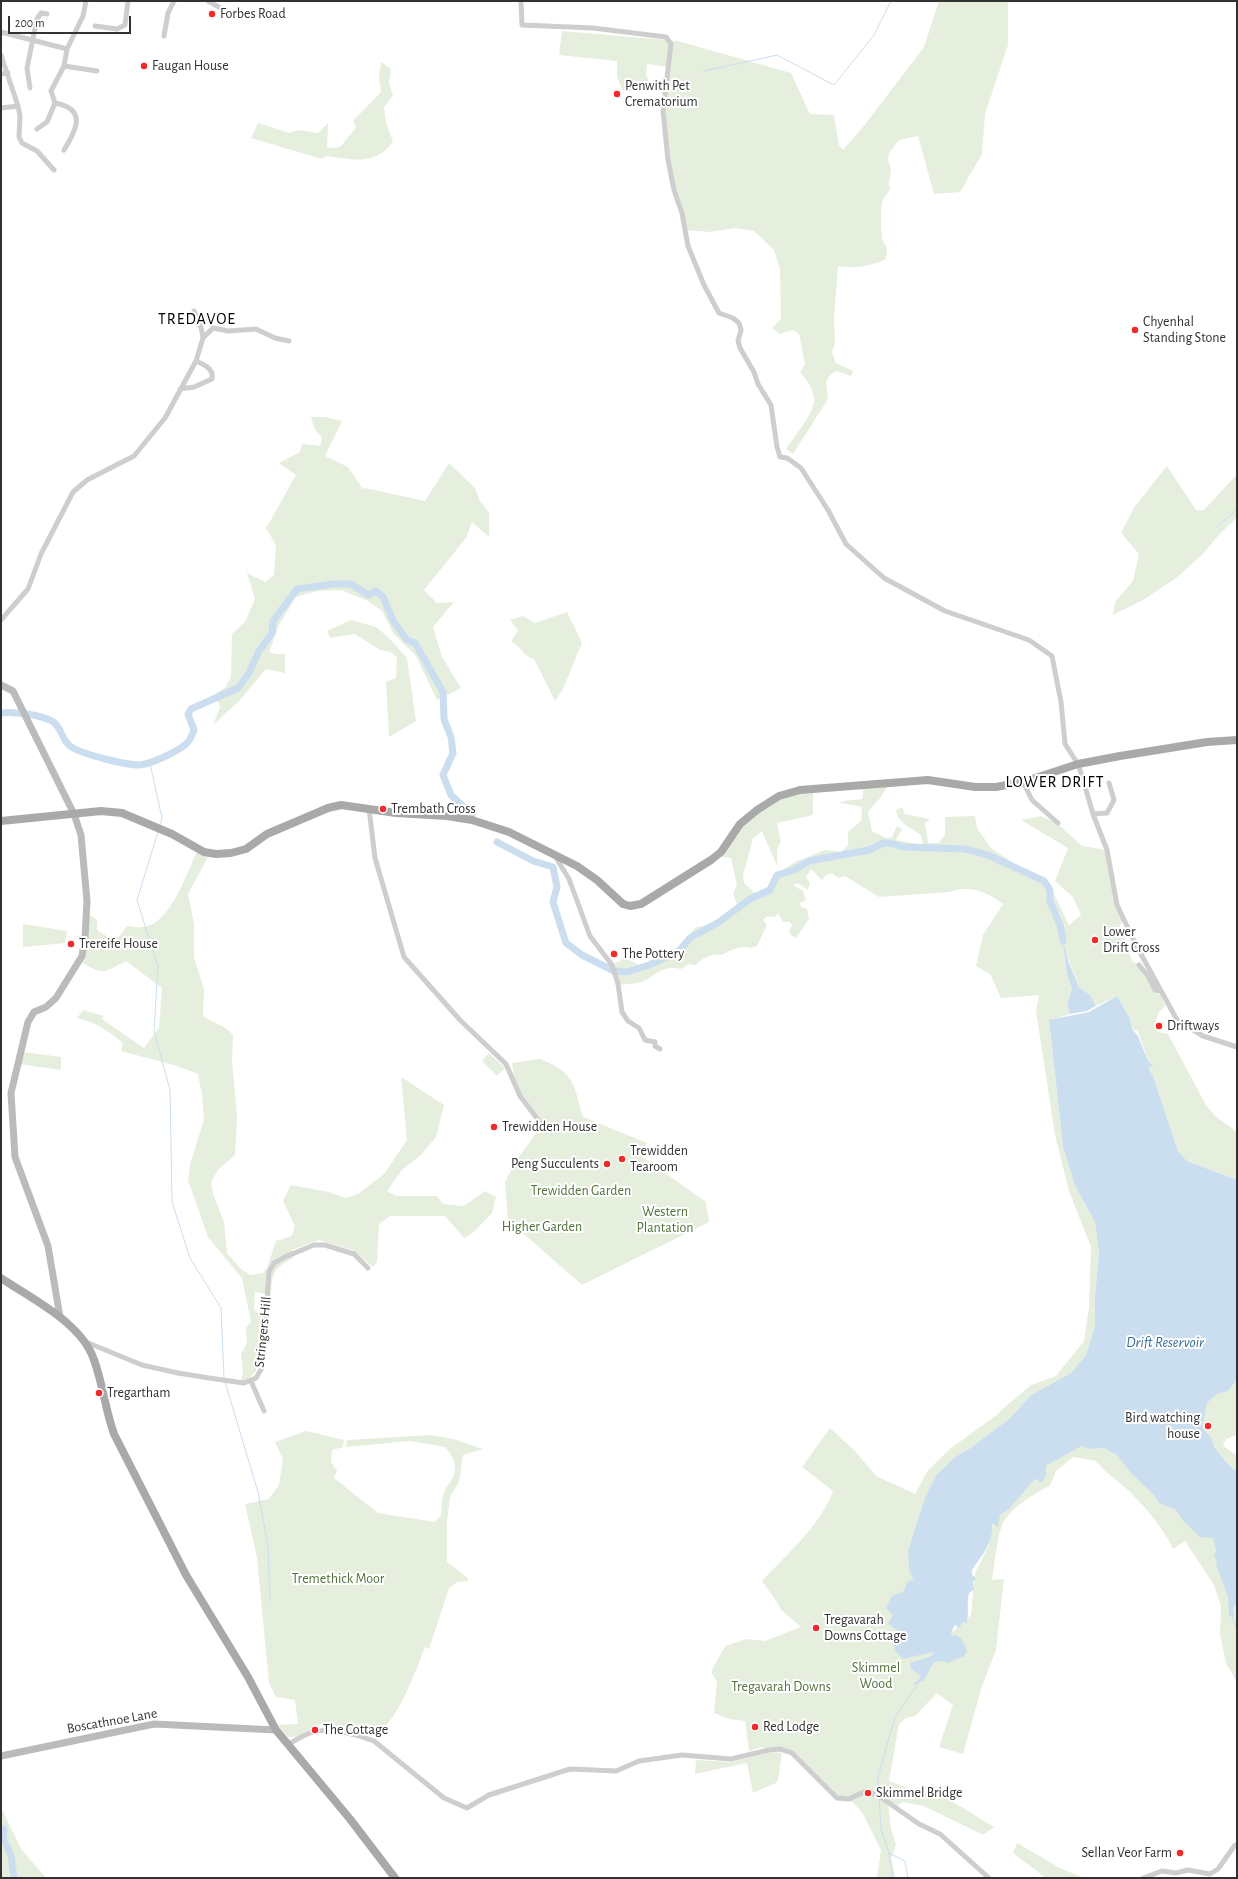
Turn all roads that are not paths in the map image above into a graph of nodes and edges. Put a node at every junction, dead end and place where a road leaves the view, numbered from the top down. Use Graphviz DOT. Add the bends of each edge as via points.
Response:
graph roads {
  1 [pos="86,1"];
  2 [pos="128,1"];
  3 [pos="174,1"];
  4 [pos="208,1"];
  5 [pos="521,1"];
  6 [pos="47,14"];
  7 [pos="233,14"];
  8 [pos="95,26"];
  9 [pos="1,32"];
  10 [pos="164,36"];
  11 [pos="32,39"];
  12 [pos="67,49"];
  13 [pos="1,55"];
  14 [pos="64,66"];
  15 [pos="97,71"];
  16 [pos="8,73"];
  17 [pos="1,74"];
  18 [pos="30,88"];
  19 [pos="55,103"];
  20 [pos="18,106"];
  21 [pos="1,108"];
  22 [pos="37,129"];
  23 [pos="64,150"];
  24 [pos="54,170"];
  25 [pos="194,311"];
  26 [pos="201,327"];
  27 [pos="213,328"];
  28 [pos="203,338"];
  29 [pos="289,341"];
  30 [pos="196,361"];
  31 [pos="180,389"];
  32 [pos="1,620"];
  33 [pos="1,685"];
  34 [pos="1237,740"];
  35 [pos="1078,764"];
  36 [pos="1023,782"];
  37 [pos="1109,783"];
  38 [pos="369,808"];
  39 [pos="74,814"];
  40 [pos="1093,814"];
  41 [pos="1,821"];
  42 [pos="1058,823"];
  43 [pos="555,856"];
  44 [pos="1139,965"];
  45 [pos="1161,991"];
  46 [pos="1237,1047"];
  47 [pos="660,1049"];
  48 [pos="542,1125"];
  49 [pos="368,1268"];
  50 [pos="1,1278"];
  51 [pos="60,1317"];
  52 [pos="86,1342"];
  53 [pos="250,1381"];
  54 [pos="264,1411"];
  55 [pos="276,1730"];
  56 [pos="287,1745"];
  57 [pos="1,1756"];
  58 [pos="1237,1844"];
  59 [pos="395,1878"];
  60 [pos="989,1878"];
  61 [pos="1143,1878"];
  1 -- 12 [label="street" via="83,16"];
  2 -- 8 [label="street" via="125,25 117,29"];
  3 -- 10 [label="street" via="168,14"];
  4 -- 7 [label="street"];
  5 -- 35 [label="street" via="522,25 593,28 658,36 666,38 671,44 663,111 668,160 688,246 719,313 739,323 740,348 771,405 780,457 787,458 801,468 846,544 884,578 945,611 1024,638 1050,653 1061,702 1065,744"];
  6 -- 11 [label="street" via="41,13 37,19"];
  9 -- 11 [label="street"];
  11 -- 12 [label="street"];
  11 -- 18 [label="street" via="28,68"];
  12 -- 14 [label="street"];
  13 -- 16 [label="street"];
  14 -- 15 [label="street"];
  14 -- 19 [label="street" via="51,92"];
  16 -- 17 [label="street"];
  16 -- 20 [label="street"];
  19 -- 22 [label="street" via="46,122"];
  19 -- 23 [label="street" via="66,105 75,111 77,117 76,127"];
  20 -- 21 [label="street"];
  20 -- 24 [label="street" via="19,137 22,143 37,151"];
  25 -- 26 [label="street"];
  26 -- 27 [label="street"];
  26 -- 28 [label="street"];
  27 -- 28 [label="street"];
  27 -- 29 [label="street" via="228,331 256,329"];
  28 -- 30 [label="street"];
  30 -- 31 [label="street"];
  30 -- 31 [label="street" via="210,369 213,374 212,380"];
  31 -- 32 [label="street" via="165,418 134,456 87,480 74,492 41,554 28,589"];
  33 -- 39 [label="main road" via="13,691"];
  34 -- 35 [label="main road" via="1186,745"];
  35 -- 36 [label="main road"];
  35 -- 40 [label="street"];
  36 -- 42 [label="street" via="1032,800"];
  36 -- 43 [label="main road" via="996,787 975,787 943,781 912,780 800,790 779,796 740,824 721,852 711,860 641,904 630,906 623,904 577,866"];
  37 -- 40 [label="street" via="1114,800 1107,813"];
  38 -- 39 [label="main road" via="341,805 328,808 266,834 246,849 231,853 204,852 159,828 122,813 101,811"];
  38 -- 43 [label="main road" via="472,820 510,832"];
  38 -- 48 [label="street" via="375,858 404,956 460,1020 506,1064 520,1096"];
  39 -- 41 [label="main road"];
  39 -- 51 [label="main road" via="81,835 87,901 82,956 56,998 46,1007 34,1012 28,1022 11,1093 15,1157 48,1246"];
  40 -- 45 [label="street" via="1107,850 1117,905"];
  43 -- 47 [label="street" via="569,879 590,936 612,965 622,1012 628,1021 640,1028 645,1040 655,1042 655,1046"];
  44 -- 45 [label="street" via="1155,990"];
  45 -- 46 [label="street" via="1176,1020 1203,1036"];
  49 -- 53 [label="street, Stringers Hill" via="354,1254 325,1245 314,1245 274,1263 268,1272 262,1368 256,1378"];
  50 -- 51 [label="main road"];
  51 -- 52 [label="main road"];
  52 -- 53 [label="street, Stringers Hill" via="142,1365 244,1383"];
  52 -- 55 [label="main road" via="95,1361 107,1415 122,1450 193,1588 248,1677"];
  53 -- 54 [label="street"];
  55 -- 56 [label="main road"];
  55 -- 57 [label="main road, Boscathnoe Lane" via="154,1724"];
  56 -- 59 [label="main road" via="350,1819"];
  56 -- 60 [label="street" via="313,1732 324,1730 361,1736 374,1742 444,1798 467,1808 489,1795 570,1768 616,1771 646,1760 682,1756 731,1759 780,1749 792,1753 837,1798 849,1799 866,1791 879,1796 919,1824 940,1834"];
  58 -- 61 [label="street" via="1218,1869 1210,1874 1188,1870 1176,1873 1162,1871"];
}
